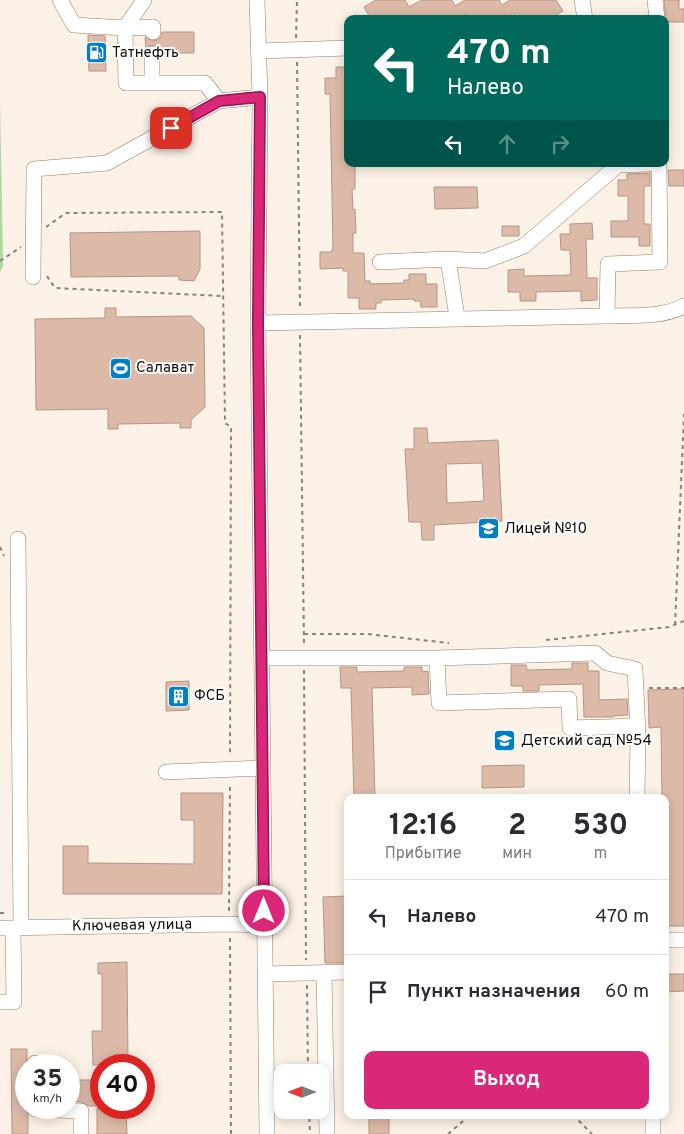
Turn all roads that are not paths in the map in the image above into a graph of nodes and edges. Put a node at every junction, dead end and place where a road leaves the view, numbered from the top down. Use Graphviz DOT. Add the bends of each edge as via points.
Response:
graph roads {
  1 [pos="60,0"];
  2 [pos="144,0"];
  3 [pos="257,0"];
  4 [pos="582,0"];
  5 [pos="655,0"];
  6 [pos="584,15"];
  7 [pos="657,15"];
  8 [pos="125,28"];
  9 [pos="153,32"];
  10 [pos="344,48"];
  11 [pos="259,50"];
  12 [pos="152,54"];
  13 [pos="152,82"];
  14 [pos="260,97"];
  15 [pos="219,101"];
  16 [pos="616,167"];
  17 [pos="659,167"];
  18 [pos="448,259"];
  19 [pos="380,262"];
  20 [pos="33,277"];
  21 [pos="684,306"];
  22 [pos="607,316"];
  23 [pos="457,317"];
  24 [pos="258,323"];
  25 [pos="18,539"];
  26 [pos="263,658"];
  27 [pos="437,658"];
  28 [pos="638,726"];
  29 [pos="263,768"];
  30 [pos="166,772"];
  31 [pos="637,794"];
  32 [pos="264,925"];
  33 [pos="11,928"];
  34 [pos="669,940"];
  35 [pos="684,940"];
  36 [pos="344,972"];
  37 [pos="324,973"];
  38 [pos="265,974"];
  39 [pos="0,1002"];
  40 [pos="80,1110"];
  41 [pos="653,1119"];
  42 [pos="81,1134"];
  43 [pos="267,1134"];
  44 [pos="327,1134"];
  45 [pos="653,1134"];
  1 -- 8 [label="street" via="74,25"];
  2 -- 8 [label="street"];
  3 -- 11 [label="street"];
  4 -- 6 [label="street"];
  5 -- 7 [label="street"];
  8 -- 9 [label="street" via="153,27"];
  8 -- 13 [label="street" via="126,82"];
  10 -- 11 [label="street"];
  11 -- 14 [label="street"];
  12 -- 13 [label="street"];
  13 -- 15 [label="street" via="205,83"];
  14 -- 15 [label="street"];
  14 -- 24 [label="street"];
  15 -- 20 [label="street" via="107,163 34,169"];
  16 -- 18 [label="street" via="524,246 485,261"];
  17 -- 22 [label="street" via="660,262 608,264"];
  18 -- 19 [label="street"];
  18 -- 23 [label="street"];
  21 -- 22 [label="street" via="653,315"];
  22 -- 23 [label="street"];
  23 -- 24 [label="street"];
  24 -- 26 [label="street"];
  25 -- 33 [label="street"];
  26 -- 27 [label="street"];
  26 -- 29 [label="street"];
  27 -- 28 [label="street" via="596,653 607,662 635,669"];
  27 -- 28 [label="street" via="438,703 569,699 570,728"];
  28 -- 31 [label="street"];
  29 -- 30 [label="street"];
  29 -- 32 [label="street"];
  32 -- 33 [label="street, Ключевая улица"];
  32 -- 38 [label="street"];
  33 -- 39 [label="street" via="14,1002"];
  34 -- 35 [label="street"];
  36 -- 37 [label="street"];
  37 -- 38 [label="street"];
  37 -- 44 [label="street"];
  38 -- 43 [label="street"];
  40 -- 42 [label="street"];
  41 -- 45 [label="street"];
}
